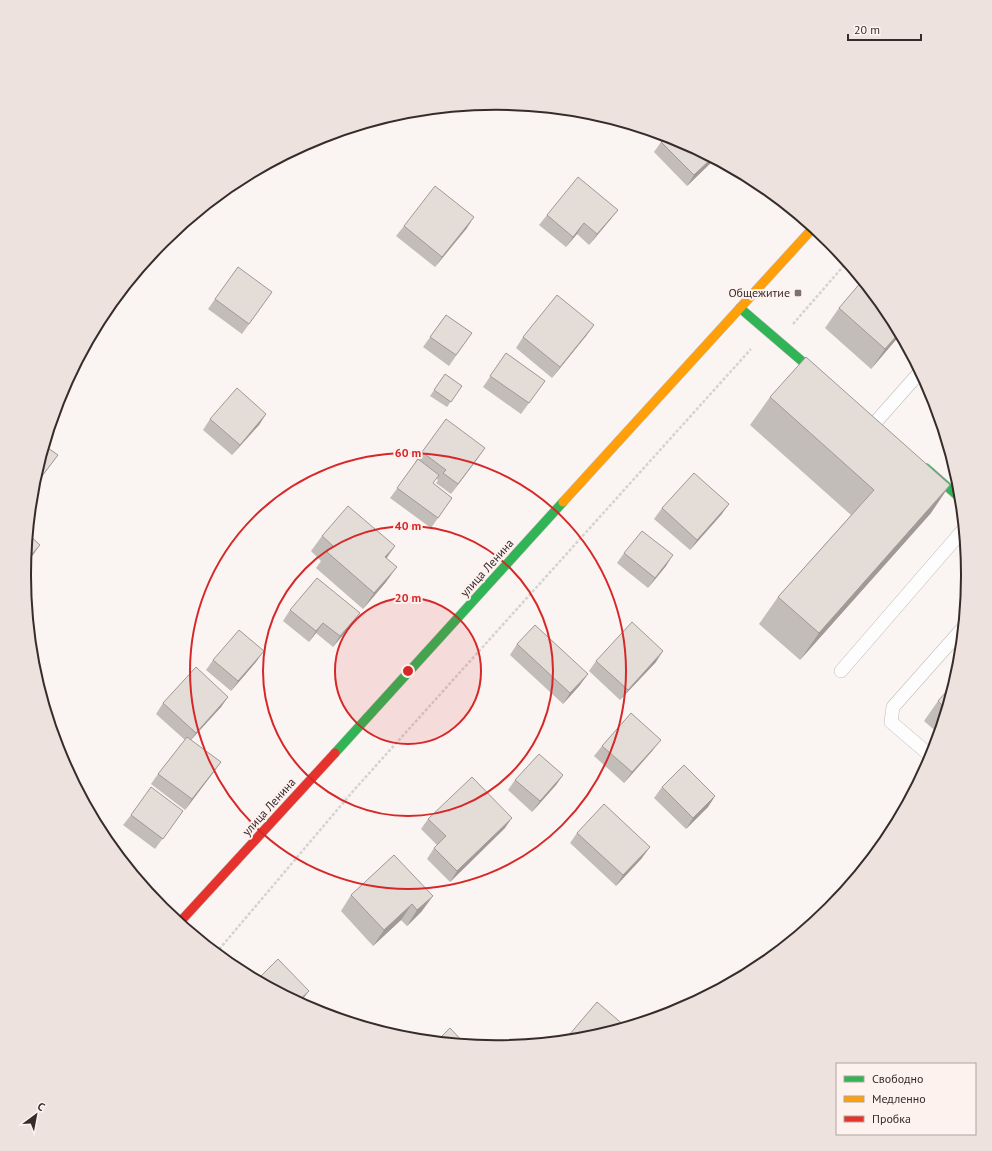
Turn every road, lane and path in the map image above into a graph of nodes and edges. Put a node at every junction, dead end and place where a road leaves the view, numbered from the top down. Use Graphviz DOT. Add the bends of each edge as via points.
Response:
graph roads {
  1 [pos="809,232"];
  2 [pos="843,266"];
  3 [pos="740,308"];
  4 [pos="767,331"];
  5 [pos="778,341"];
  6 [pos="916,376"];
  7 [pos="832,387"];
  8 [pos="874,423"];
  9 [pos="920,463"];
  10 [pos="953,492"];
  11 [pos="959,536"];
  12 [pos="957,635"];
  13 [pos="841,671"];
  14 [pos="926,752"];
  15 [pos="183,919"];
  16 [pos="220,949"];
  1 -- 3 [label="main road, улица Ленина"];
  2 -- 5 [label="path"];
  3 -- 4 [label="main road"];
  3 -- 15 [label="main road, улица Ленина"];
  4 -- 5 [label="main road"];
  4 -- 16 [label="path" via="354,790"];
  5 -- 7 [label="main road"];
  6 -- 8 [label="lane"];
  9 -- 10 [label="main road"];
  11 -- 13 [label="lane"];
  12 -- 14 [label="lane" via="893,707 891,722"];
}
